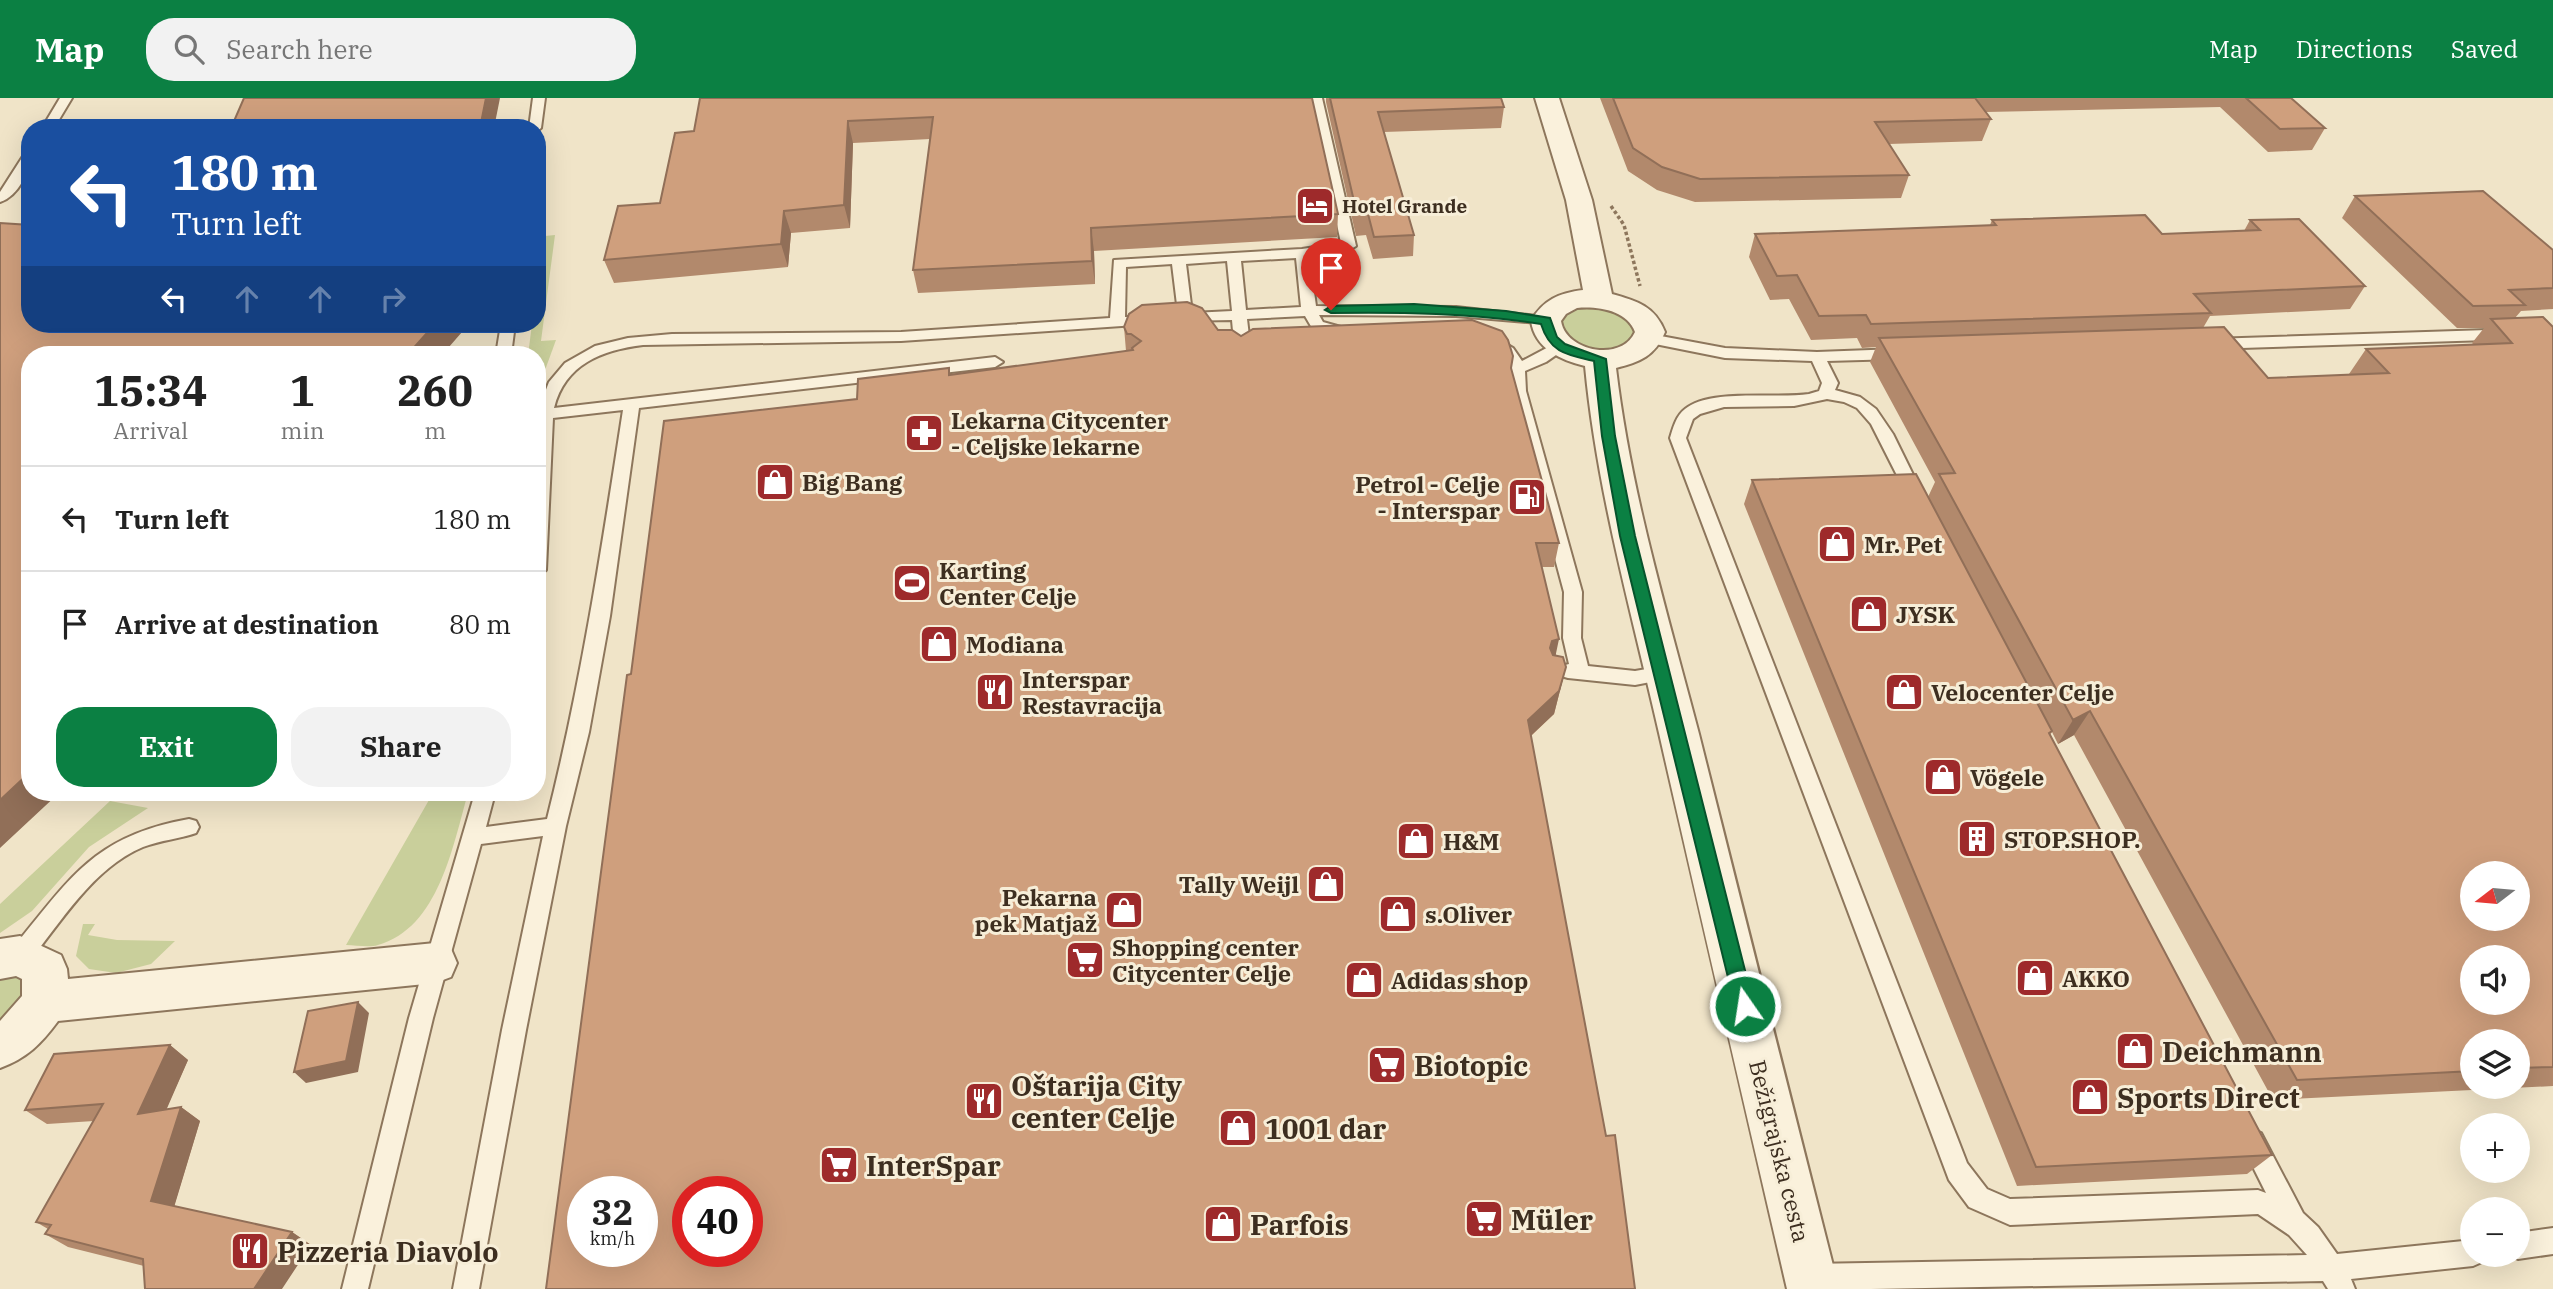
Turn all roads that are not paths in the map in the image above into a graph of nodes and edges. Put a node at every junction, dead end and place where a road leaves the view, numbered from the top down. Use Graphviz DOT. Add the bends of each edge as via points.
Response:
graph roads {
  1 [pos="66,98"];
  2 [pos="539,98"];
  3 [pos="1315,98"];
  4 [pos="1547,98"];
  5 [pos="53,119"];
  6 [pos="536,119"];
  7 [pos="21,170"];
  8 [pos="0,198"];
  9 [pos="1302,253"];
  10 [pos="1234,257"];
  11 [pos="1178,260"];
  12 [pos="1600,299"];
  13 [pos="1309,310"];
  14 [pos="1240,314"];
  15 [pos="1185,318"];
  16 [pos="1117,322"];
  17 [pos="993,331"];
  18 [pos="1366,333"];
  19 [pos="2553,333"];
  20 [pos="1553,334"];
  21 [pos="1476,335"];
  22 [pos="1650,338"];
  23 [pos="2190,345"];
  24 [pos="1243,353"];
  25 [pos="1913,354"];
  26 [pos="1817,357"];
  27 [pos="1600,359"];
  28 [pos="1518,368"];
  29 [pos="1826,394"];
  30 [pos="632,404"];
  31 [pos="546,408"];
  32 [pos="546,414"];
  33 [pos="1925,514"];
  34 [pos="1556,671"];
  35 [pos="1580,671"];
  36 [pos="1664,673"];
  37 [pos="483,801"];
  38 [pos="189,827"];
  39 [pos="556,827"];
  40 [pos="472,836"];
  41 [pos="10,957"];
  42 [pos="435,962"];
  43 [pos="45,1002"];
  44 [pos="0,1047"];
  45 [pos="2241,1119"];
  46 [pos="2292,1218"];
  47 [pos="2553,1241"];
  48 [pos="2530,1244"];
  49 [pos="2460,1255"];
  50 [pos="2336,1279"];
  51 [pos="1812,1283"];
  52 [pos="355,1289"];
  53 [pos="466,1289"];
  1 -- 5 [label="lane"];
  2 -- 6 [label="lane"];
  3 -- 9 [label="lane" via="1349,246"];
  4 -- 12 [label="street" via="1579,200"];
  7 -- 8 [label="lane"];
  9 -- 10 [label="lane"];
  9 -- 13 [label="lane"];
  10 -- 11 [label="lane"];
  10 -- 14 [label="lane"];
  11 -- 15 [label="lane"];
  11 -- 16 [label="lane" via="1119,263"];
  12 -- 20 [label="street" via="1555,308"];
  12 -- 22 [label="street" via="1639,313 1647,321"];
  13 -- 14 [label="lane"];
  13 -- 18 [label="lane" via="1317,325 1333,332"];
  13 -- 20 [label="lane" via="1414,308 1496,313"];
  14 -- 15 [label="lane"];
  14 -- 24 [label="lane"];
  15 -- 16 [label="lane"];
  16 -- 17 [label="lane"];
  17 -- 30 [label="lane" via="991,348 1001,366"];
  17 -- 31 [label="lane" via="633,342 600,349 575,361 559,376"];
  19 -- 23 [label="lane"];
  20 -- 27 [label="street" via="1572,352"];
  20 -- 28 [label="lane" via="1541,359"];
  21 -- 28 [label="lane" via="1504,348"];
  22 -- 26 [label="lane" via="1725,353"];
  22 -- 27 [label="street" via="1633,354"];
  25 -- 26 [label="lane"];
  26 -- 29 [label="lane" via="1830,383"];
  27 -- 36 [label="street, Bežigrajska cesta" via="1608,436 1628,536"];
  28 -- 35 [label="lane" via="1518,391 1573,592 1572,638"];
  29 -- 33 [label="lane" via="1846,396 1873,415"];
  29 -- 46 [label="lane" via="1802,401 1713,404 1692,411 1681,423 1678,438 1958,1171 1978,1198 2010,1212 2258,1202"];
  30 -- 32 [label="lane"];
  30 -- 39 [label="lane" via="601,616"];
  34 -- 35 [label="lane"];
  35 -- 36 [label="lane" via="1634,678"];
  36 -- 51 [label="street, Bežigrajska cesta"];
  37 -- 40 [label="lane"];
  38 -- 41 [label="lane" via="162,830 128,842 96,864"];
  39 -- 40 [label="lane"];
  39 -- 53 [label="lane"];
  40 -- 42 [label="lane"];
  41 -- 43 [label="street" via="45,969"];
  42 -- 43 [label="street"];
  42 -- 52 [label="lane"];
  43 -- 44 [label="street" via="22,1032"];
  45 -- 46 [label="lane"];
  46 -- 50 [label="lane" via="2312,1238"];
  47 -- 48 [label="lane"];
  49 -- 50 [label="lane"];
  50 -- 51 [label="lane"];
}
